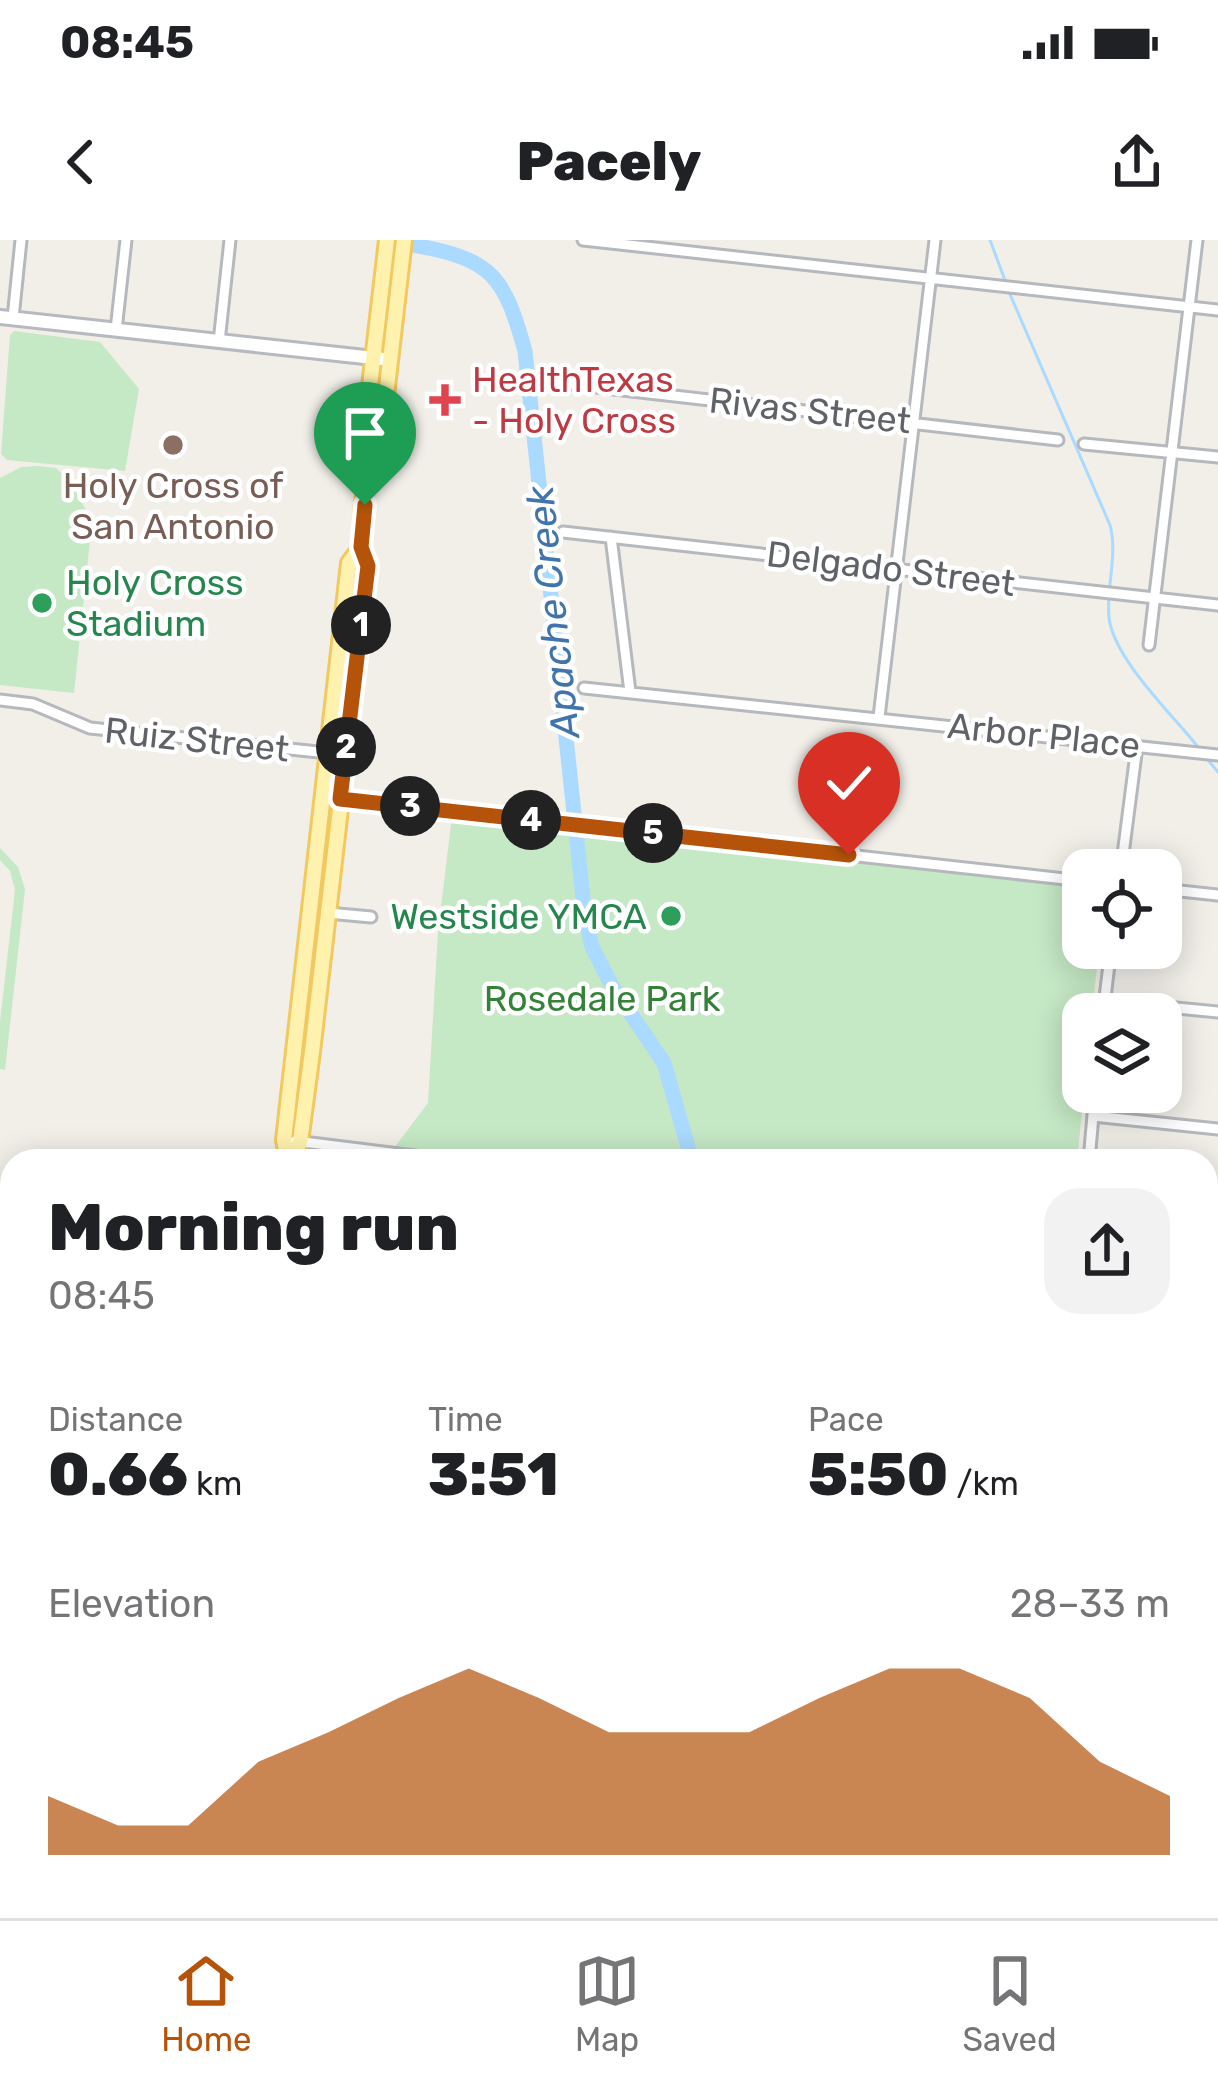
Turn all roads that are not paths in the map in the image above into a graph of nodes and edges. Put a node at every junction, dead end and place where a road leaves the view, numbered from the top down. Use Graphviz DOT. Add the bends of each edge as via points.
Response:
graph roads {
  1 [pos="21,240"];
  2 [pos="126,240"];
  3 [pos="230,240"];
  4 [pos="386,240"];
  5 [pos="404,240"];
  6 [pos="583,240"];
  7 [pos="935,240"];
  8 [pos="1197,240"];
  9 [pos="679,245"];
  10 [pos="931,276"];
  11 [pos="1189,307"];
  12 [pos="1218,310"];
  13 [pos="6,318"];
  14 [pos="116,330"];
  15 [pos="219,342"];
  16 [pos="373,358"];
  17 [pos="390,359"];
  18 [pos="561,383"];
  19 [pos="915,421"];
  20 [pos="1058,440"];
  21 [pos="1084,444"];
  22 [pos="1172,453"];
  23 [pos="1218,457"];
  24 [pos="370,459"];
  25 [pos="563,532"];
  26 [pos="610,537"];
  27 [pos="361,547"];
  28 [pos="897,567"];
  29 [pos="1154,599"];
  30 [pos="1218,605"];
  31 [pos="1149,645"];
  32 [pos="584,688"];
  33 [pos="630,692"];
  34 [pos="0,700"];
  35 [pos="879,717"];
  36 [pos="1136,746"];
  37 [pos="328,753"];
  38 [pos="1218,755"];
  39 [pos="322,796"];
  40 [pos="340,799"];
  41 [pos="1124,849"];
  42 [pos="1062,879"];
  43 [pos="1182,891"];
  44 [pos="1218,895"];
  45 [pos="310,904"];
  46 [pos="328,913"];
  47 [pos="371,917"];
  48 [pos="1182,1009"];
  49 [pos="1218,1012"];
  50 [pos="311,1052"];
  51 [pos="1093,1113"];
  52 [pos="1093,1116"];
  53 [pos="1218,1129"];
  54 [pos="292,1141"];
  55 [pos="291,1149"];
  56 [pos="357,1149"];
  57 [pos="1090,1149"];
  1 -- 13 [label="street"];
  2 -- 14 [label="street"];
  3 -- 15 [label="street"];
  4 -- 16 [label="main road"];
  5 -- 17 [label="main road"];
  6 -- 9 [label="street"];
  7 -- 10 [label="street"];
  8 -- 11 [label="street"];
  9 -- 10 [label="street"];
  10 -- 11 [label="street"];
  10 -- 19 [label="street"];
  11 -- 12 [label="street"];
  11 -- 22 [label="street"];
  13 -- 14 [label="street"];
  14 -- 15 [label="street"];
  15 -- 16 [label="street"];
  16 -- 17 [label="street"];
  16 -- 24 [label="main road"];
  17 -- 24 [label="main road" via="382,430"];
  18 -- 19 [label="street, Rivas Street"];
  19 -- 20 [label="street, Rivas Street"];
  19 -- 28 [label="street"];
  21 -- 22 [label="street"];
  22 -- 23 [label="street"];
  22 -- 29 [label="street"];
  24 -- 27 [label="main road"];
  25 -- 26 [label="street, Delgado Street"];
  26 -- 28 [label="street, Delgado Street"];
  26 -- 33 [label="street"];
  27 -- 37 [label="main road" via="349,563"];
  27 -- 40 [label="main road" via="368,566"];
  28 -- 29 [label="street, Delgado Street"];
  28 -- 35 [label="street"];
  29 -- 30 [label="street, Delgado Street"];
  29 -- 31 [label="street"];
  32 -- 33 [label="street, Arbor Place"];
  33 -- 35 [label="street, Arbor Place"];
  34 -- 37 [label="street, Ruiz Street" via="90,728"];
  35 -- 36 [label="street, Arbor Place"];
  36 -- 38 [label="street, Arbor Place"];
  36 -- 41 [label="street"];
  37 -- 39 [label="main road"];
  39 -- 40 [label="street, Ruiz Street"];
  39 -- 45 [label="main road"];
  40 -- 42 [label="street, Ruiz Street"];
  40 -- 46 [label="main road"];
  43 -- 44 [label="street"];
  45 -- 50 [label="main road" via="318,911 305,1025"];
  45 -- 54 [label="main road"];
  46 -- 47 [label="street"];
  46 -- 50 [label="main road"];
  48 -- 49 [label="street"];
  50 -- 54 [label="main road"];
  51 -- 52 [label="street"];
  52 -- 53 [label="street"];
  52 -- 57 [label="street"];
  54 -- 55 [label="main road"];
  54 -- 56 [label="street"];
}
